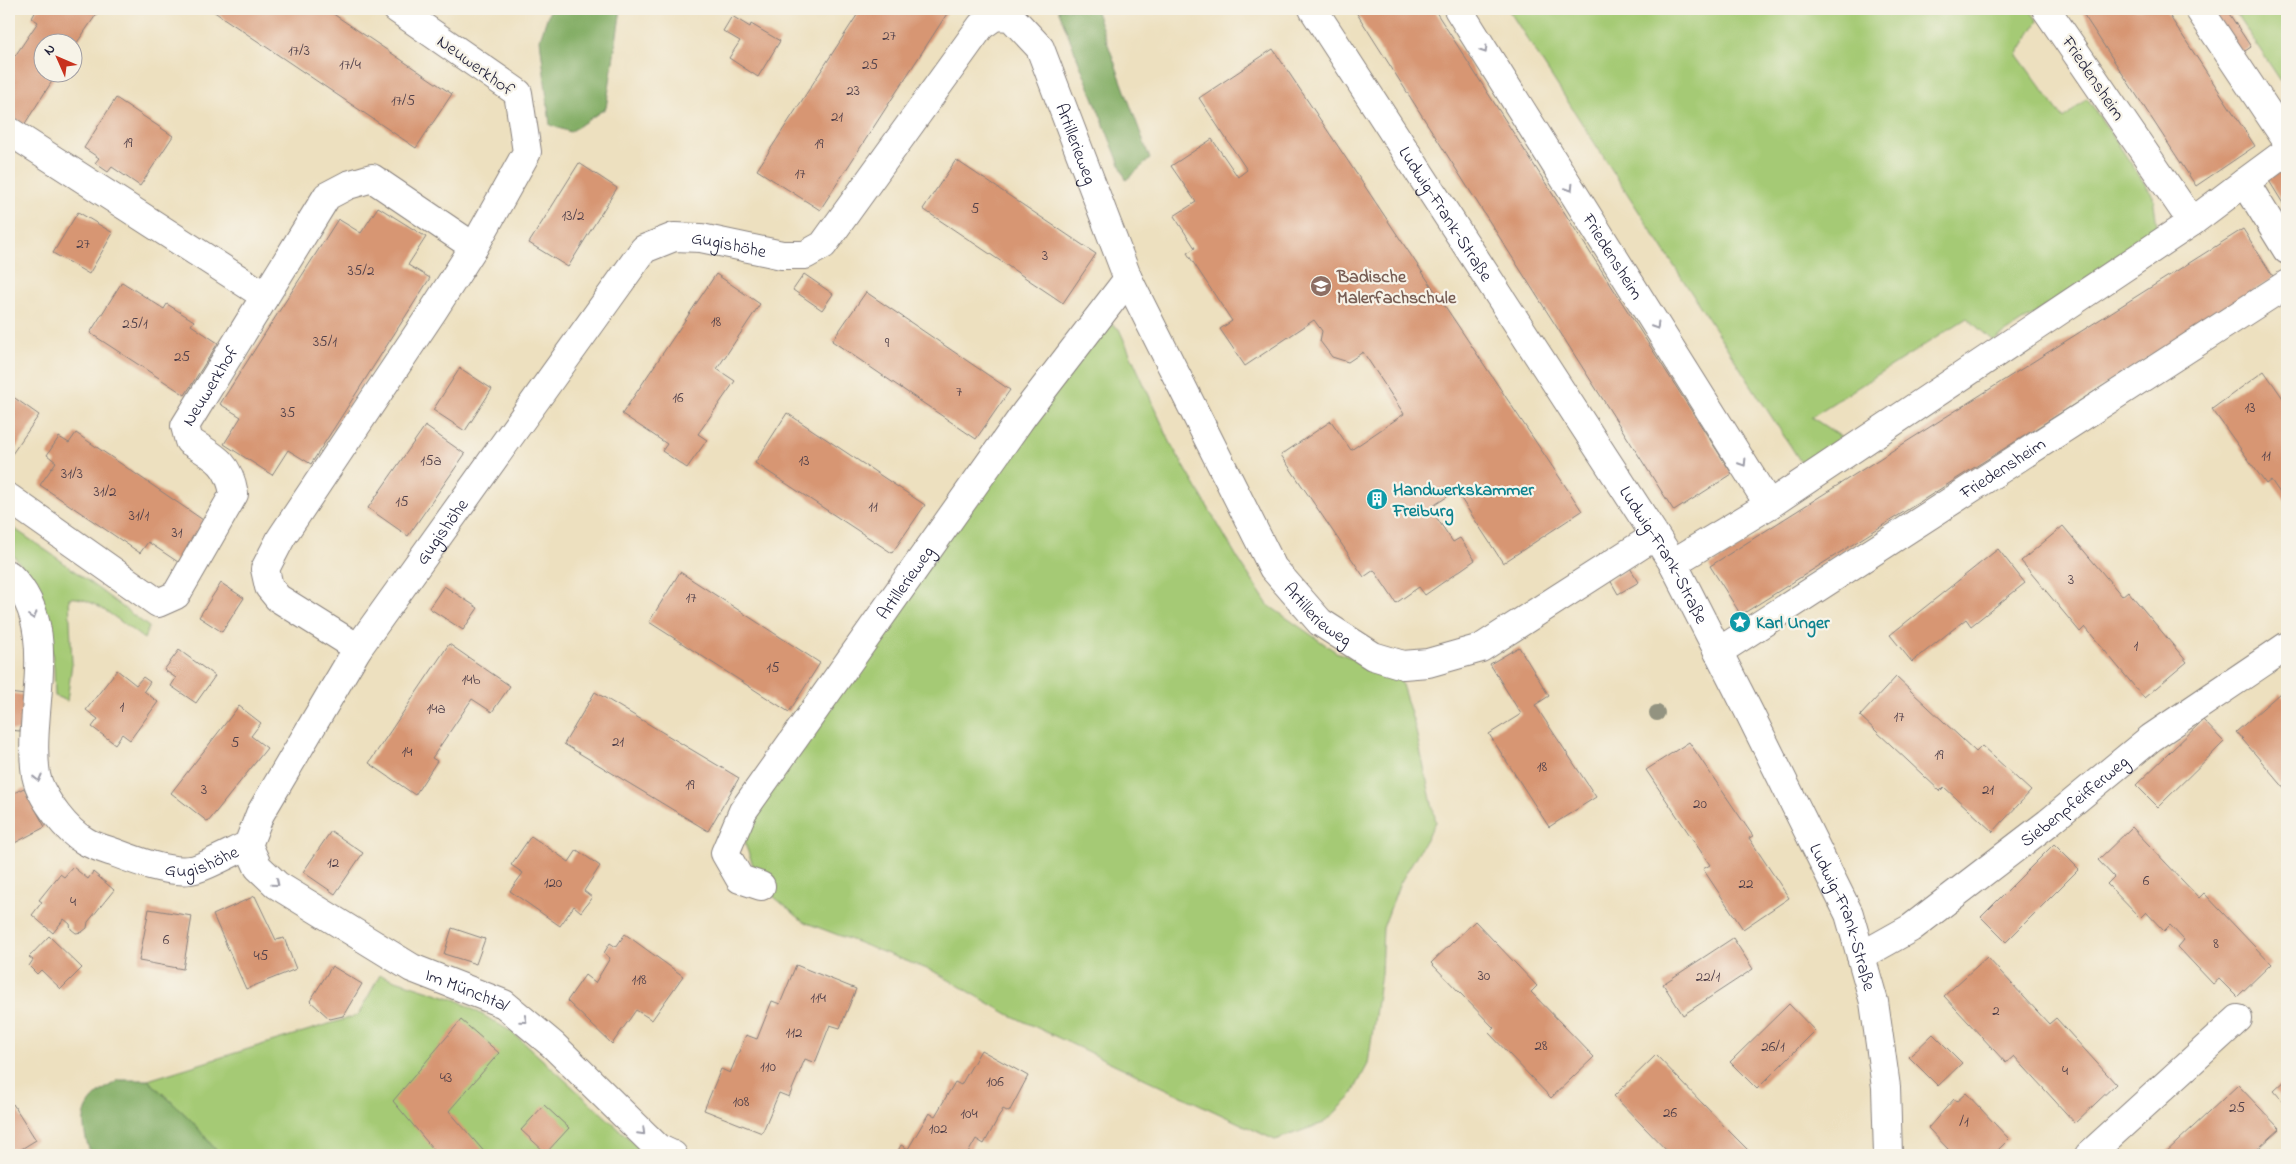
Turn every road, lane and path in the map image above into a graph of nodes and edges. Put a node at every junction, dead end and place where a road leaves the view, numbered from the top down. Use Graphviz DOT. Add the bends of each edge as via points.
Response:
graph roads {
  1 [pos="397,9"];
  2 [pos="1313,9"];
  3 [pos="1458,9"];
  4 [pos="2046,9"];
  5 [pos="2199,9"];
  6 [pos="1011,17"];
  7 [pos="9,131"];
  8 [pos="2287,141"];
  9 [pos="2287,151"];
  10 [pos="2245,182"];
  11 [pos="2192,222"];
  12 [pos="474,247"];
  13 [pos="2287,250"];
  14 [pos="1128,279"];
  15 [pos="2287,284"];
  16 [pos="265,296"];
  17 [pos="9,498"];
  18 [pos="1769,505"];
  19 [pos="1655,536"];
  20 [pos="1673,563"];
  21 [pos="9,575"];
  22 [pos="2287,646"];
  23 [pos="358,648"];
  24 [pos="1718,652"];
  25 [pos="248,844"];
  26 [pos="761,886"];
  27 [pos="1861,956"];
  28 [pos="2238,1019"];
  29 [pos="673,1155"];
  30 [pos="1888,1155"];
  31 [pos="2089,1155"];
  1 -- 12 [label="street, Neuwerkhof" via="518,93 527,152"];
  2 -- 19 [label="street, Ludwig-Frank-Straße"];
  3 -- 18 [label="street, Friedensheim, one-way"];
  4 -- 11 [label="street, Friedensheim"];
  5 -- 8 [label="street"];
  6 -- 14 [label="street, Artillerieweg" via="1040,48"];
  6 -- 23 [label="street, Gugishöhe" via="995,16 981,26 823,245 804,255 782,255 701,238 674,237 644,249"];
  7 -- 16 [label="street"];
  9 -- 10 [label="street"];
  10 -- 11 [label="street"];
  10 -- 13 [label="street"];
  11 -- 18 [label="street"];
  12 -- 16 [label="street, Neuwerkhof" via="372,178 327,196"];
  12 -- 23 [label="street, Neuwerkhof" via="281,538 265,569 269,587 278,598"];
  14 -- 19 [label="street, Artillerieweg" via="1273,568 1320,622 1373,656 1403,665 1428,663 1480,648"];
  14 -- 26 [label="street, Artillerieweg" via="1025,413 743,811 725,853 740,879"];
  15 -- 24 [label="street, Friedensheim"];
  16 -- 17 [label="street, Neuwerkhof" via="185,426 189,441 219,459 232,478 234,494 176,595 158,603"];
  18 -- 20 [label="street"];
  19 -- 20 [label="street, Ludwig-Frank-Straße"];
  20 -- 24 [label="street, Ludwig-Frank-Straße"];
  21 -- 25 [label="street, Gugishöhe, one-way" via="18,584 35,617 39,659 35,714 36,776 45,799 64,823 84,840 115,853 151,866 190,871"];
  22 -- 27 [label="street, Siebenpfeifferweg" via="2151,738 2048,823 1911,928"];
  23 -- 25 [label="street, Gugishöhe" via="260,814"];
  24 -- 27 [label="street, Ludwig-Frank-Straße" via="1849,914"];
  25 -- 29 [label="street, Im Münchtal, one-way" via="258,867 277,885 412,968 504,1004 553,1045 658,1148"];
  27 -- 30 [label="street, Ludwig-Frank-Straße" via="1874,1002 1886,1087"];
  28 -- 31 [label="street"];
}
